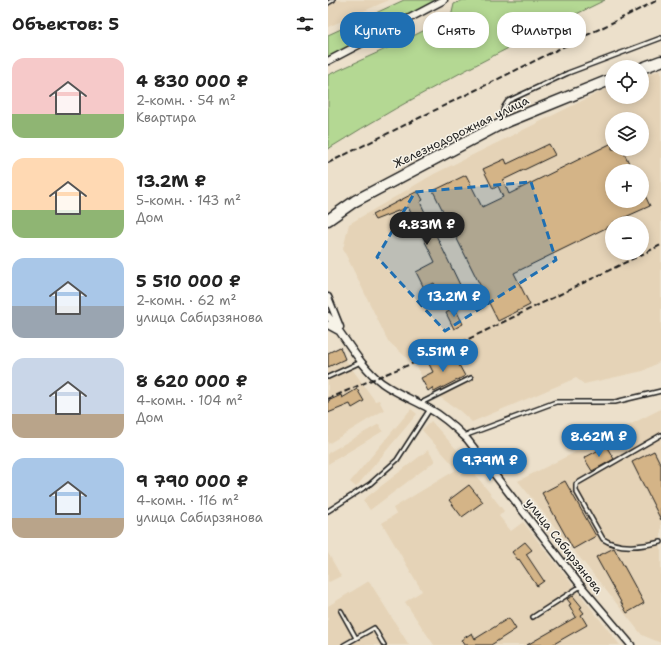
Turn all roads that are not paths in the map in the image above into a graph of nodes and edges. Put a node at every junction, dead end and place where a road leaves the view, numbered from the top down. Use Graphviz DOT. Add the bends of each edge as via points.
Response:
graph roads {
  1 [pos="333,0"];
  2 [pos="444,0"];
  3 [pos="328,3"];
  4 [pos="661,38"];
  5 [pos="328,61"];
  6 [pos="661,61"];
  7 [pos="649,65"];
  8 [pos="605,82"];
  9 [pos="499,125"];
  10 [pos="330,221"];
  11 [pos="328,297"];
  12 [pos="328,316"];
  13 [pos="328,325"];
  14 [pos="342,333"];
  15 [pos="361,362"];
  16 [pos="328,377"];
  17 [pos="471,378"];
  18 [pos="661,391"];
  19 [pos="420,404"];
  20 [pos="430,409"];
  21 [pos="661,435"];
  22 [pos="464,436"];
  23 [pos="328,511"];
  24 [pos="661,542"];
  25 [pos="581,586"];
  26 [pos="341,611"];
  27 [pos="533,617"];
  28 [pos="356,638"];
  29 [pos="344,645"];
  30 [pos="384,645"];
  31 [pos="631,645"];
  1 -- 3 [label="lane"];
  2 -- 5 [label="street"];
  4 -- 9 [label="lane" via="568,74 508,101"];
  6 -- 7 [label="main road"];
  8 -- 9 [label="main road, Железнодорожная улица"];
  9 -- 10 [label="main road, Железнодорожная улица" via="374,190"];
  11 -- 14 [label="street"];
  12 -- 14 [label="street"];
  13 -- 14 [label="street"];
  14 -- 15 [label="street, улица Сабирзянова"];
  15 -- 16 [label="lane"];
  15 -- 19 [label="street, улица Сабирзянова" via="384,384"];
  17 -- 19 [label="lane"];
  18 -- 22 [label="lane" via="615,402 556,402"];
  19 -- 20 [label="street, улица Сабирзянова"];
  20 -- 22 [label="street, улица Сабирзянова"];
  20 -- 23 [label="lane" via="397,460 370,484"];
  21 -- 24 [label="lane" via="576,484 576,491 603,539 610,544 640,546"];
  22 -- 25 [label="street, улица Сабирзянова"];
  25 -- 27 [label="lane"];
  25 -- 31 [label="street, улица Сабирзянова"];
  26 -- 28 [label="lane"];
  28 -- 29 [label="lane"];
  28 -- 30 [label="lane" via="374,628"];
}
